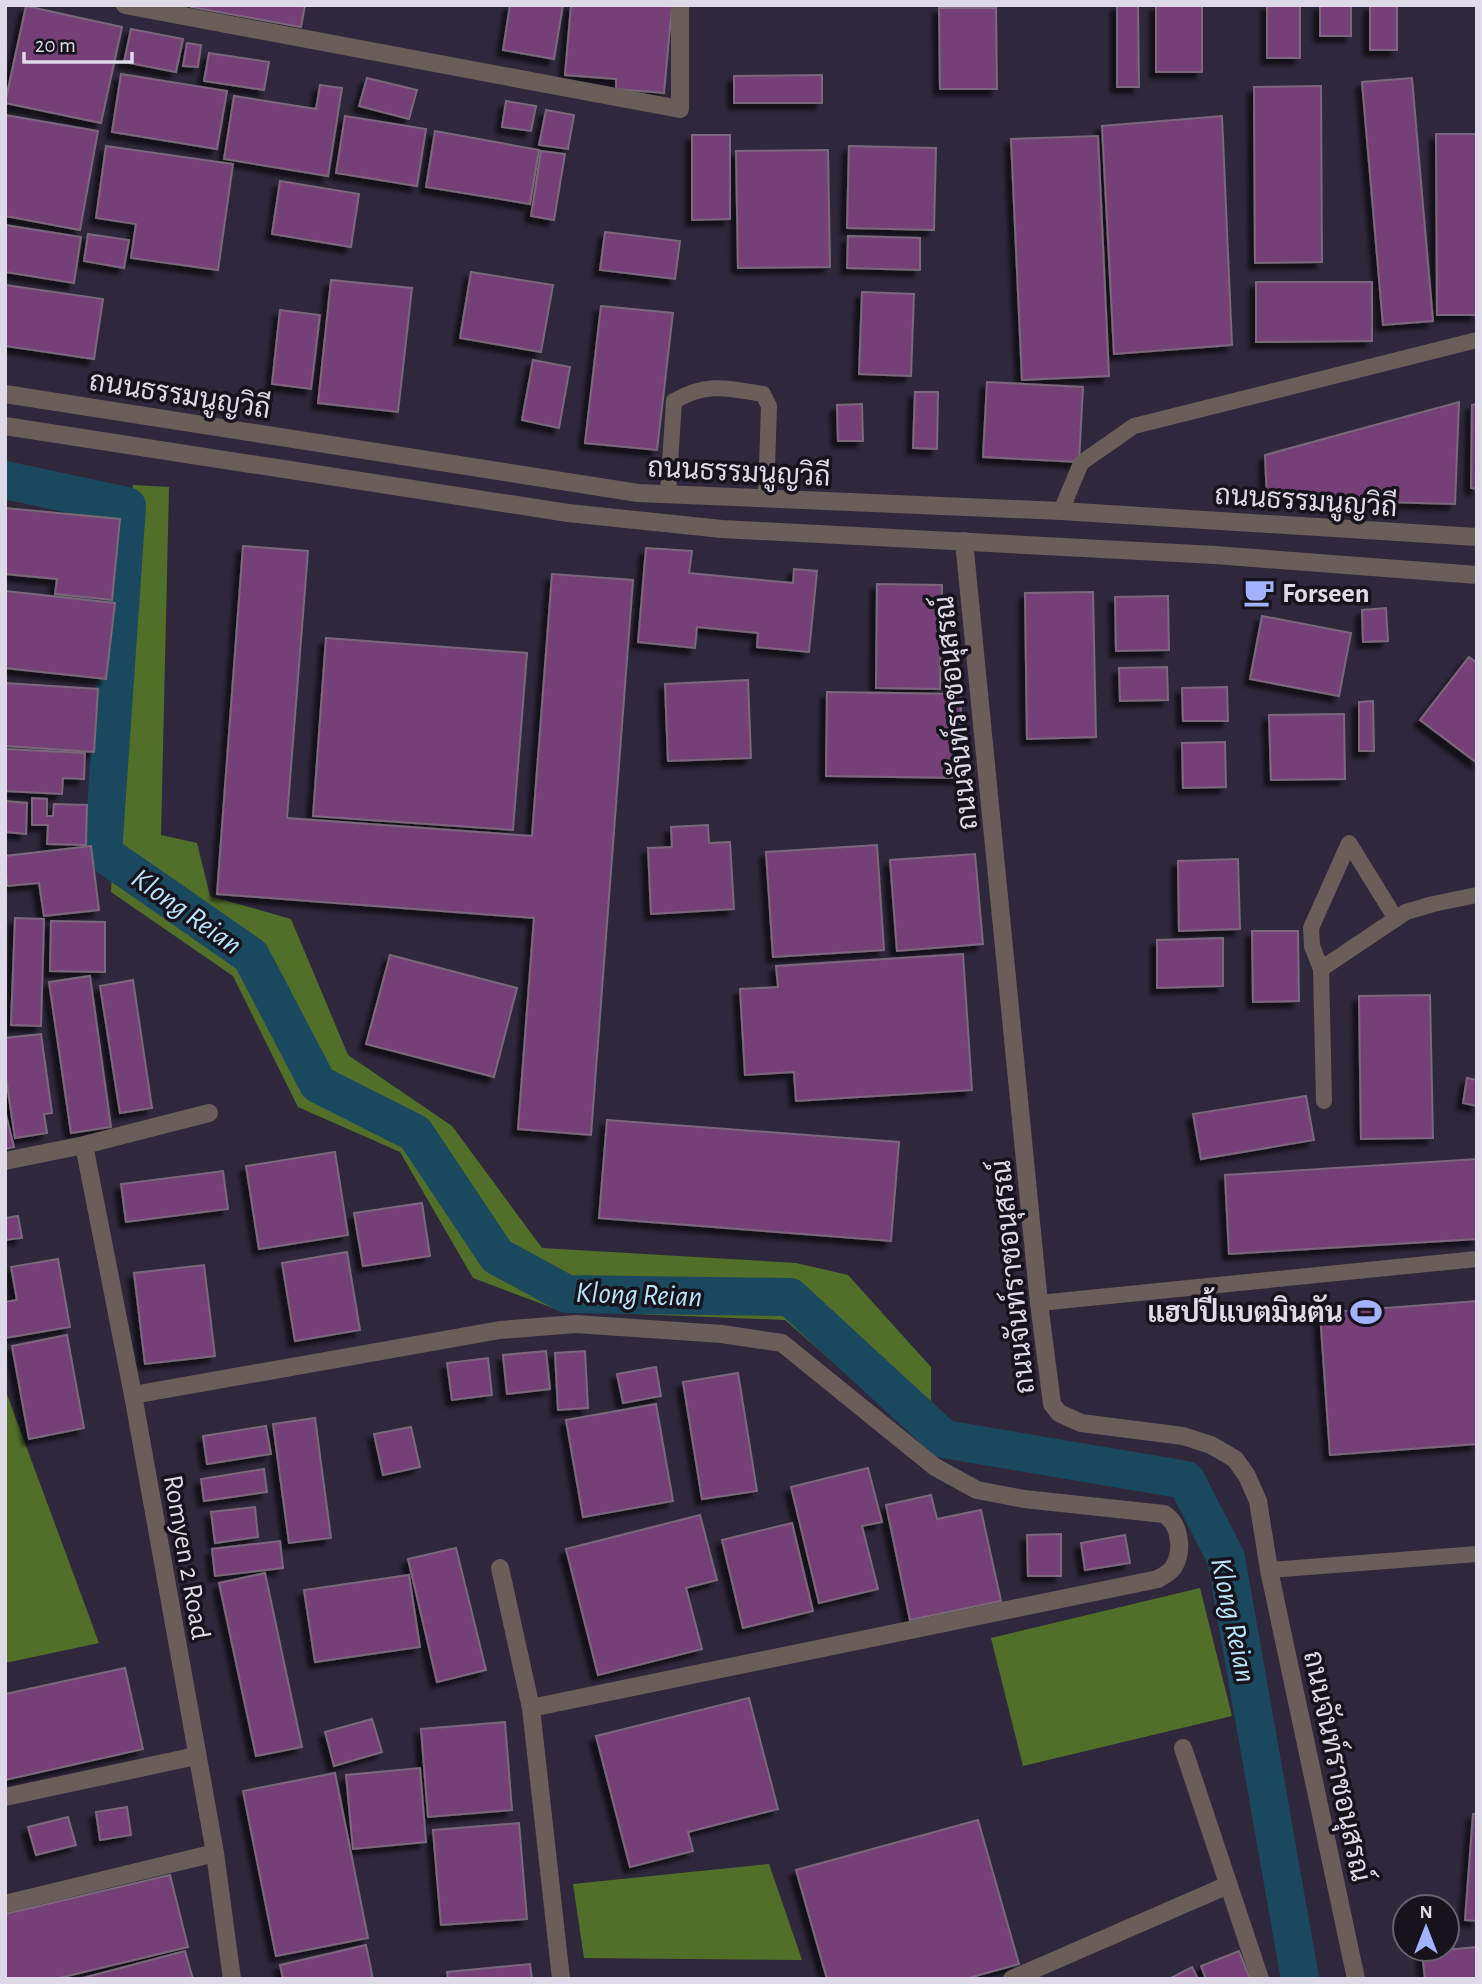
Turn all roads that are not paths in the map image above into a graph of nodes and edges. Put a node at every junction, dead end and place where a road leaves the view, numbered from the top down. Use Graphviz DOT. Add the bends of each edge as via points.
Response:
graph roads {
  1 [pos="125,5"];
  2 [pos="680,5"];
  3 [pos="1477,340"];
  4 [pos="5,394"];
  5 [pos="5,426"];
  6 [pos="668,494"];
  7 [pos="766,498"];
  8 [pos="1062,511"];
  9 [pos="1477,537"];
  10 [pos="964,541"];
  11 [pos="1477,575"];
  12 [pos="1477,895"];
  13 [pos="1396,919"];
  14 [pos="1321,969"];
  15 [pos="1324,1101"];
  16 [pos="209,1112"];
  17 [pos="84,1145"];
  18 [pos="5,1161"];
  19 [pos="1477,1259"];
  20 [pos="1039,1303"];
  21 [pos="133,1395"];
  22 [pos="1477,1554"];
  23 [pos="500,1568"];
  24 [pos="1269,1570"];
  25 [pos="531,1708"];
  26 [pos="1183,1748"];
  27 [pos="196,1756"];
  28 [pos="5,1797"];
  29 [pos="215,1853"];
  30 [pos="1228,1885"];
  31 [pos="5,1904"];
  32 [pos="232,1979"];
  33 [pos="561,1979"];
  34 [pos="1012,1979"];
  35 [pos="1260,1979"];
  36 [pos="1356,1979"];
  1 -- 2 [label="street" via="680,109"];
  3 -- 8 [label="lane" via="1134,426 1081,463"];
  4 -- 6 [label="street, ถนนธรรมนูญวิถี"];
  5 -- 10 [label="street, ถนนธรรมนูญวิถี" via="568,513 722,529"];
  6 -- 7 [label="street, ถนนธรรมนูญวิถี"];
  6 -- 7 [label="lane" via="674,401 692,390 721,387 763,394 769,406"];
  7 -- 8 [label="street, ถนนธรรมนูญวิถี"];
  8 -- 9 [label="street, ถนนธรรมนูญวิถี"];
  10 -- 11 [label="street, ถนนธรรมนูญวิถี"];
  10 -- 20 [label="street, ถนนจันท์ราชอนุสรณ์"];
  12 -- 13 [label="lane" via="1433,904"];
  13 -- 14 [label="lane"];
  13 -- 14 [label="lane" via="1349,843 1311,928"];
  14 -- 15 [label="lane"];
  16 -- 17 [label="street"];
  17 -- 18 [label="street"];
  17 -- 21 [label="street, Romyen 2 Road"];
  19 -- 20 [label="lane"];
  20 -- 24 [label="street, ถนนจันท์ราชอนุสรณ์" via="1049,1390 1059,1413 1081,1423 1183,1436 1211,1444 1235,1459 1258,1501"];
  21 -- 25 [label="street" via="500,1330 576,1324 722,1334 782,1343 935,1467 977,1490 1164,1514 1176,1528 1177,1558 1158,1578"];
  21 -- 27 [label="street, Romyen 2 Road"];
  22 -- 24 [label="lane"];
  23 -- 25 [label="street"];
  24 -- 36 [label="street, ถนนจันท์ราชอนุสรณ์"];
  25 -- 33 [label="street"];
  26 -- 30 [label="street"];
  27 -- 28 [label="street"];
  27 -- 29 [label="street, Romyen 2 Road"];
  29 -- 31 [label="street"];
  29 -- 32 [label="street, Romyen 2 Road"];
  30 -- 34 [label="street"];
  30 -- 35 [label="street"];
}
